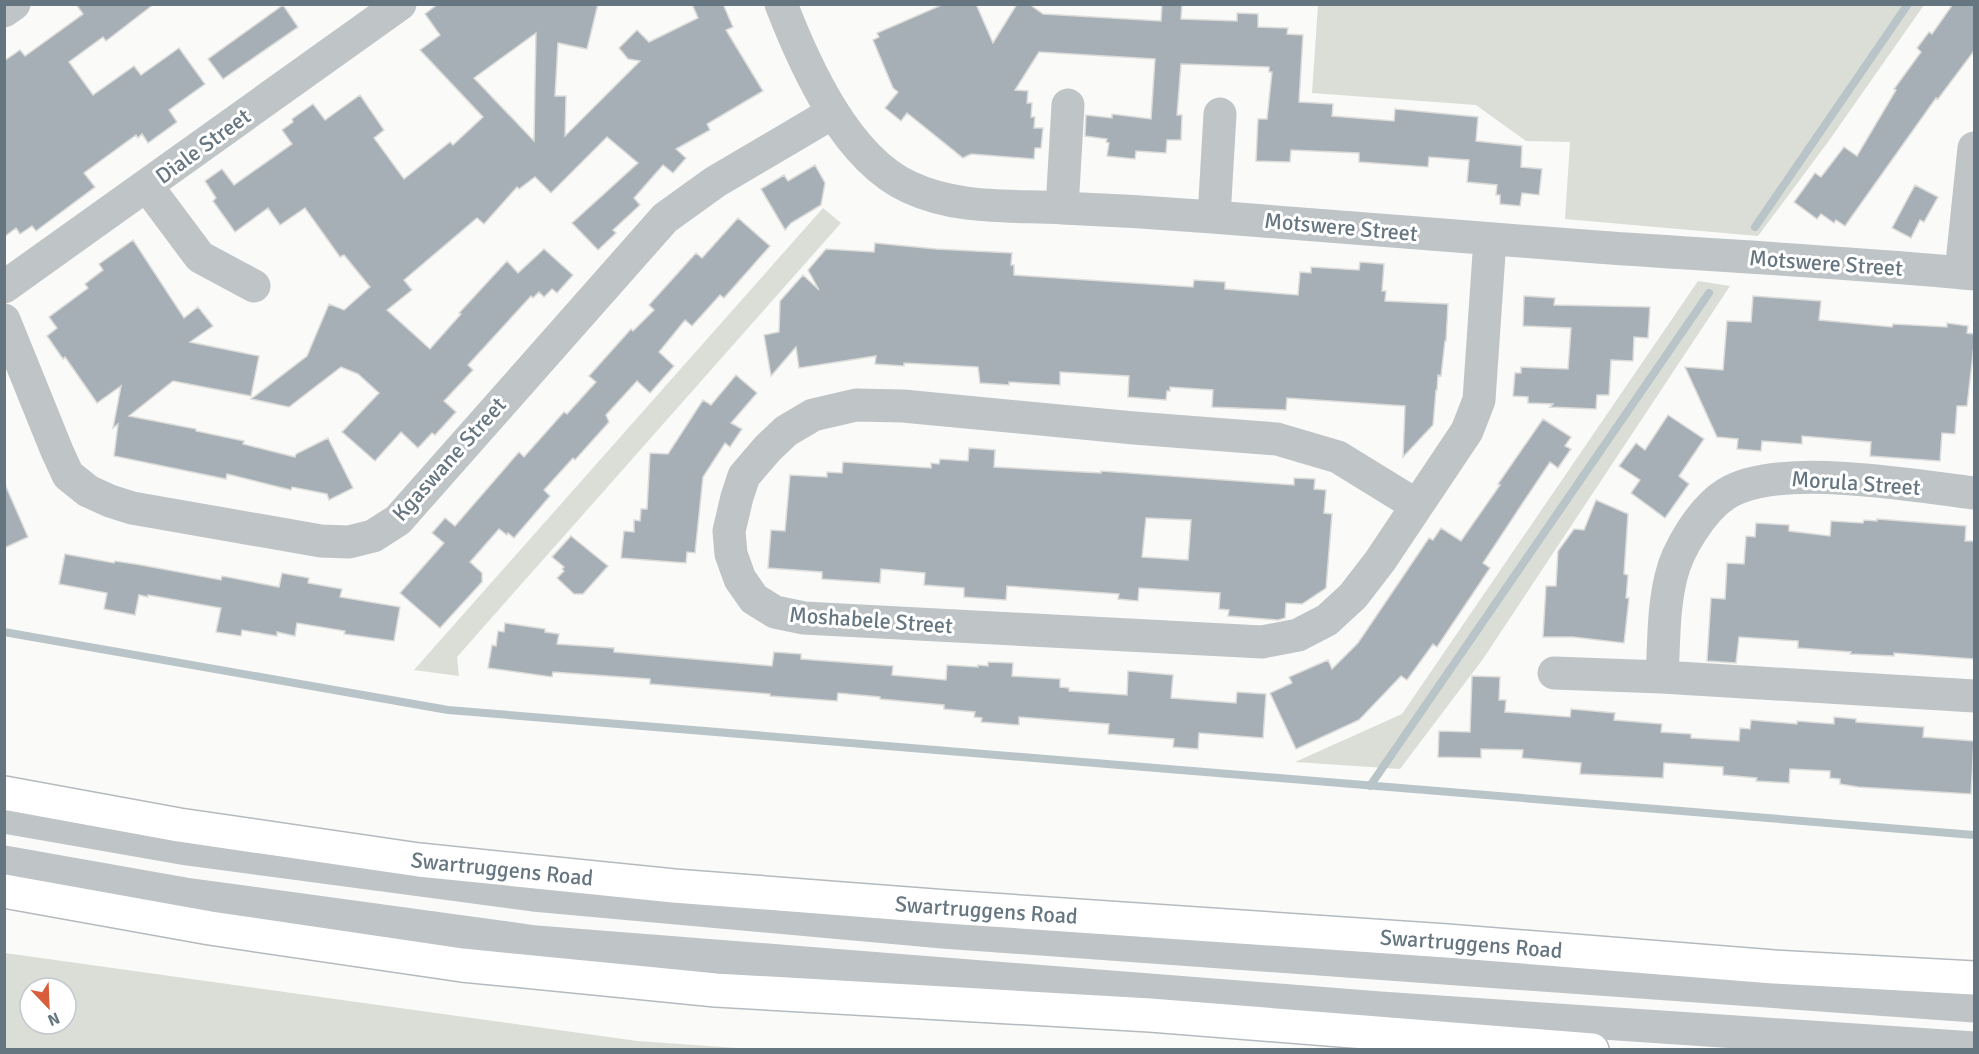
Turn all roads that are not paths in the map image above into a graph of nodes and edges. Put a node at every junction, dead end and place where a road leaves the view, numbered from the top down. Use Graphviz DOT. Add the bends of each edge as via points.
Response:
graph roads {
  1 [pos="14,4"];
  2 [pos="400,4"];
  3 [pos="4,11"];
  4 [pos="786,18"];
  5 [pos="1068,105"];
  6 [pos="832,113"];
  7 [pos="1220,114"];
  8 [pos="1974,148"];
  9 [pos="147,186"];
  10 [pos="1062,208"];
  11 [pos="1214,217"];
  12 [pos="1490,240"];
  13 [pos="1968,273"];
  14 [pos="254,286"];
  15 [pos="4,287"];
  16 [pos="4,320"];
  17 [pos="1974,493"];
  18 [pos="1416,505"];
  19 [pos="1554,672"];
  20 [pos="1662,677"];
  21 [pos="1974,696"];
  22 [pos="4,794"];
  23 [pos="4,817"];
  24 [pos="4,862"];
  25 [pos="4,891"];
  26 [pos="1974,978"];
  27 [pos="1974,1006"];
  28 [pos="1974,1048"];
  29 [pos="1592,1050"];
  1 -- 3 [label="street"];
  2 -- 9 [label="street, Diale Street"];
  4 -- 6 [label="street, Motswere Street"];
  5 -- 10 [label="street"];
  6 -- 10 [label="street, Motswere Street" via="876,164 907,186 941,199 974,205"];
  6 -- 16 [label="street, Kgaswane Street" via="715,182 665,218 398,520 373,536 349,542 321,541 132,508 88,491 69,475 57,451"];
  7 -- 11 [label="street"];
  8 -- 13 [label="street"];
  9 -- 14 [label="street" via="200,257"];
  9 -- 15 [label="street, Diale Street"];
  10 -- 11 [label="street, Motswere Street"];
  11 -- 12 [label="street, Motswere Street"];
  12 -- 13 [label="street, Motswere Street"];
  12 -- 18 [label="street, Moshabele Street" via="1479,400 1467,431"];
  17 -- 20 [label="street, Morula Street" via="1843,478 1780,478 1726,494 1701,518 1671,576"];
  18 -- 18 [label="street, Moshabele Street" via="1353,596 1327,620 1298,635 1262,642 804,618 775,612 754,599 740,579 731,554 729,531 744,476 768,448 786,431 813,416 856,405 1277,438 1338,457"];
  19 -- 20 [label="street"];
  20 -- 21 [label="street"];
  22 -- 26 [label="main road, Swartruggens Road" via="179,825 419,860 662,884 1774,967"];
  23 -- 27 [label="street" via="187,849 533,896 943,932"];
  24 -- 28 [label="street" via="185,894 536,942 1380,1008"];
  25 -- 29 [label="main road" via="210,928 462,965 716,990 1150,1015"];
}
